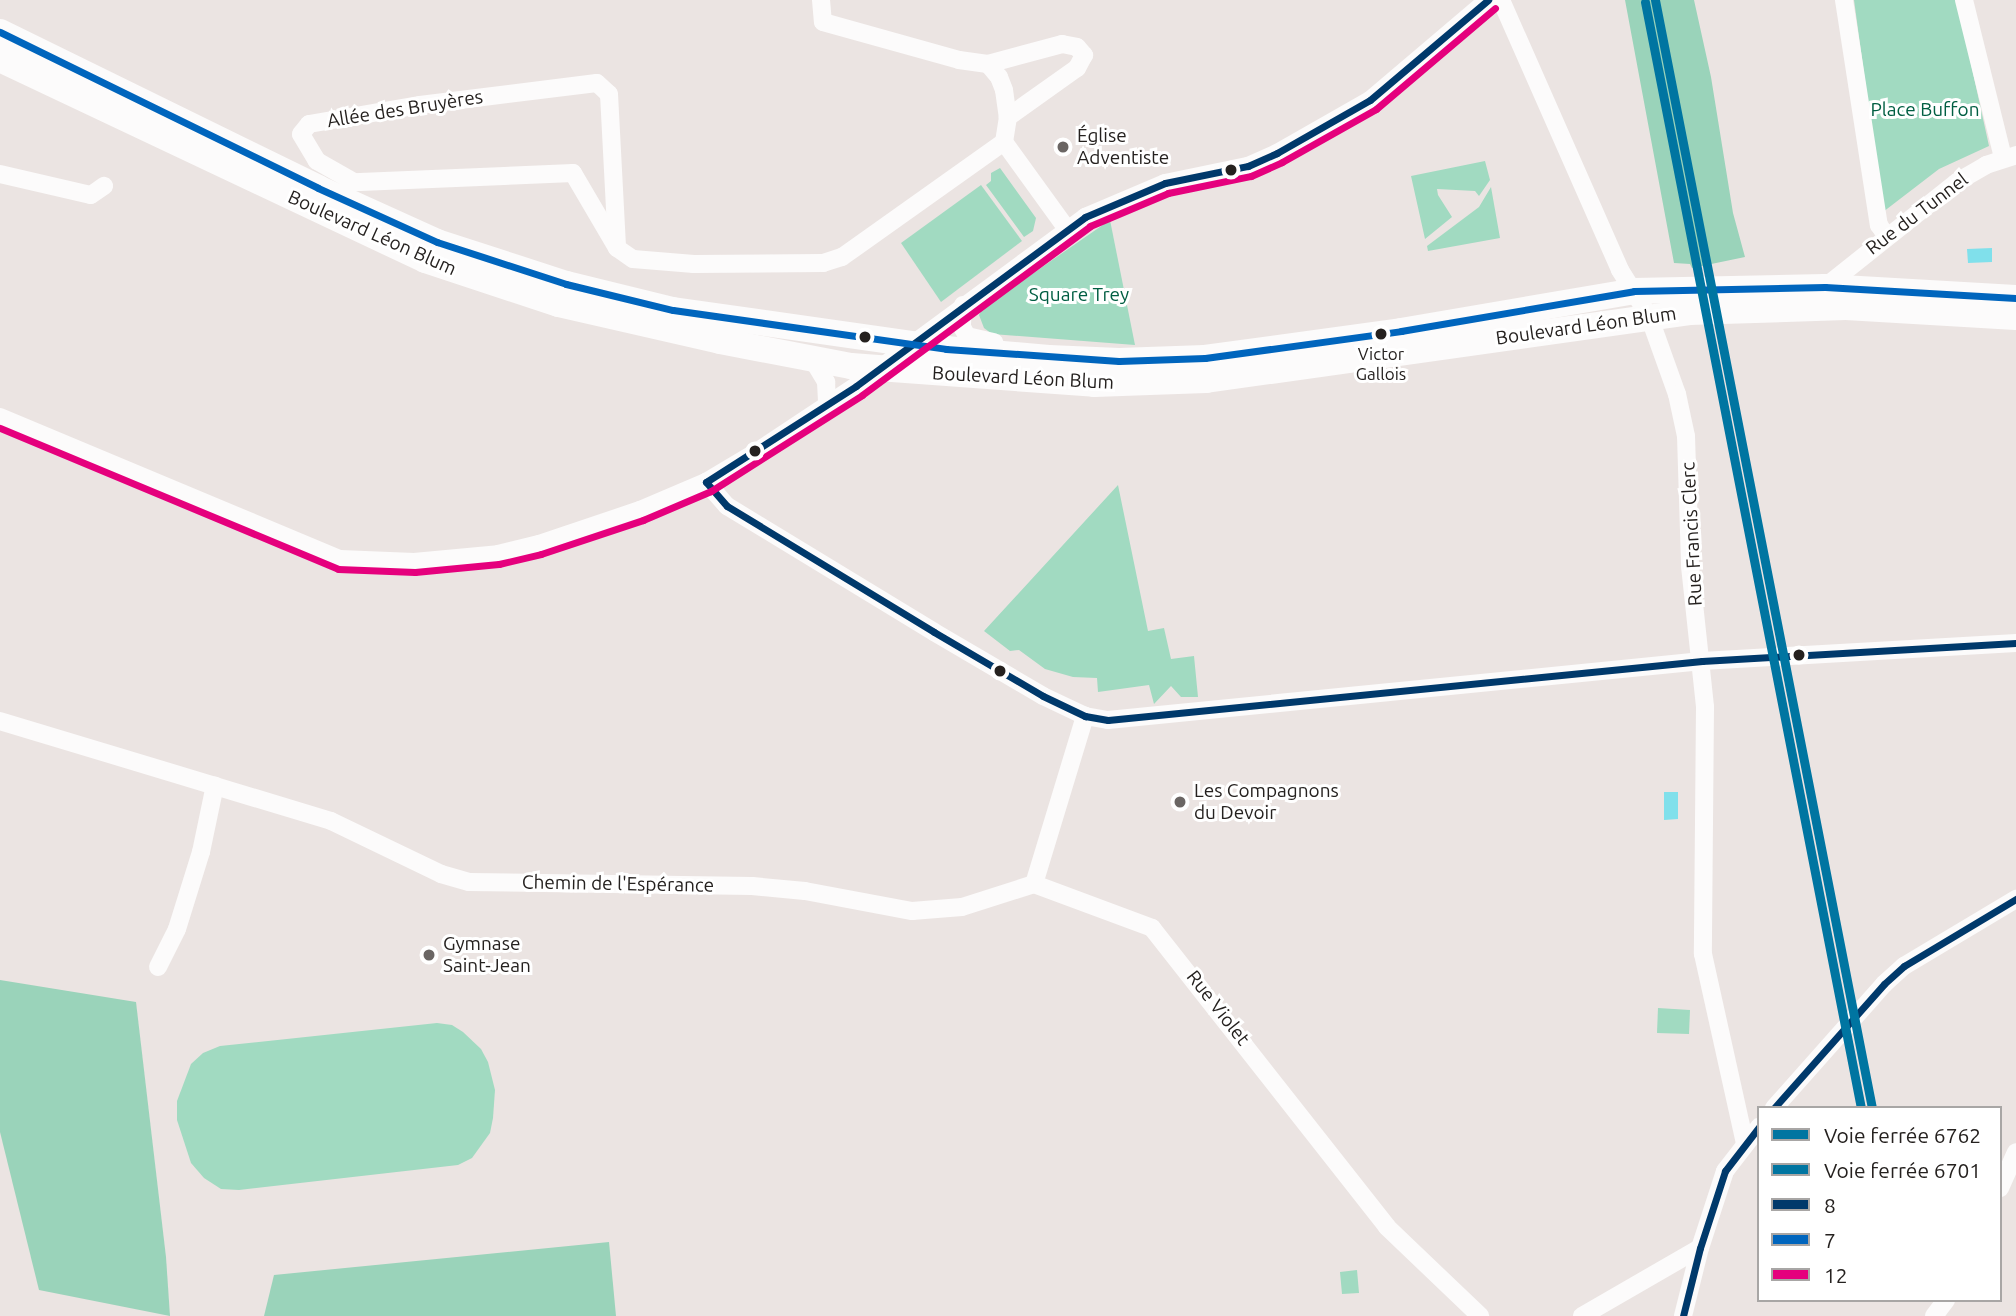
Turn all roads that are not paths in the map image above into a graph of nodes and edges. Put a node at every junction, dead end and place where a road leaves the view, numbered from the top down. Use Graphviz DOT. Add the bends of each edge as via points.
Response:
graph roads {
  1 [pos="821,0"];
  2 [pos="1488,0"];
  3 [pos="1502,0"];
  4 [pos="1844,0"];
  5 [pos="1964,0"];
  6 [pos="0,32"];
  7 [pos="0,60"];
  8 [pos="988,64"];
  9 [pos="1008,117"];
  10 [pos="1004,142"];
  11 [pos="2009,156"];
  12 [pos="0,174"];
  13 [pos="104,186"];
  14 [pos="1067,229"];
  15 [pos="1887,237"];
  16 [pos="617,248"];
  17 [pos="1825,287"];
  18 [pos="1634,291"];
  19 [pos="2016,298"];
  20 [pos="963,305"];
  21 [pos="1649,316"];
  22 [pos="2016,317"];
  23 [pos="912,343"];
  24 [pos="813,360"];
  25 [pos="1119,361"];
  26 [pos="879,369"];
  27 [pos="827,404"];
  28 [pos="0,417"];
  29 [pos="706,482"];
  30 [pos="2016,643"];
  31 [pos="1702,661"];
  32 [pos="1085,716"];
  33 [pos="0,720"];
  34 [pos="215,785"];
  35 [pos="1034,884"];
  36 [pos="2016,899"];
  37 [pos="158,967"];
  38 [pos="1776,1106"];
  39 [pos="1757,1129"];
  40 [pos="1745,1144"];
  41 [pos="2016,1152"];
  42 [pos="2002,1184"];
  43 [pos="1700,1248"];
  44 [pos="1480,1316"];
  45 [pos="1582,1316"];
  46 [pos="1683,1316"];
  1 -- 8 [label="street" via="823,22"];
  2 -- 14 [label="street" via="1370,100 1277,153 1248,166 1165,183 1115,202"];
  3 -- 18 [label="street, Rue Francis Clerc" via="1620,270"];
  4 -- 15 [label="street" via="1879,225"];
  5 -- 11 [label="street"];
  6 -- 23 [label="main road, Boulevard Léon Blum" via="437,242 566,284 673,310"];
  7 -- 24 [label="main road, Boulevard Léon Blum" via="425,260 559,304"];
  8 -- 9 [label="street" via="999,77"];
  8 -- 9 [label="street" via="1062,44 1077,47 1084,55 1077,68"];
  9 -- 10 [label="street"];
  10 -- 14 [label="street"];
  10 -- 16 [label="street" via="842,257 823,263 694,264 633,259"];
  11 -- 15 [label="street, Rue du Tunnel" via="1957,182"];
  12 -- 13 [label="street" via="91,195"];
  14 -- 20 [label="street"];
  15 -- 17 [label="street, Rue du Tunnel"];
  16 -- 16 [label="street, Allée des Bruyères" via="609,94 597,83 419,105 309,124 301,134 317,161 354,182 573,173"];
  17 -- 18 [label="main road, Boulevard Léon Blum"];
  17 -- 19 [label="main road, Boulevard Léon Blum"];
  18 -- 21 [label="street, Rue Francis Clerc"];
  18 -- 25 [label="main road, Boulevard Léon Blum" via="1244,353"];
  20 -- 23 [label="street"];
  20 -- 25 [label="street, Boulevard Léon Blum" via="962,327 974,339"];
  21 -- 22 [label="main road, Boulevard Léon Blum" via="1846,307"];
  21 -- 26 [label="main road, Boulevard Léon Blum" via="1206,380 1094,384"];
  21 -- 31 [label="street, Rue Francis Clerc" via="1677,394 1686,436 1690,566"];
  23 -- 25 [label="main road, Boulevard Léon Blum"];
  23 -- 26 [label="street"];
  24 -- 26 [label="main road, Boulevard Léon Blum"];
  24 -- 27 [label="street" via="825,382"];
  26 -- 27 [label="street"];
  27 -- 29 [label="street"];
  28 -- 29 [label="street" via="340,559 414,562 498,554 640,510"];
  29 -- 32 [label="street" via="727,506 979,659"];
  30 -- 31 [label="street"];
  31 -- 32 [label="street" via="1124,721"];
  31 -- 40 [label="street, Rue Francis Clerc" via="1703,954"];
  32 -- 35 [label="street"];
  33 -- 34 [label="street, Chemin de l'Espérance"];
  34 -- 35 [label="street, Chemin de l'Espérance" via="331,821 441,874 469,882 752,886 912,911 962,907"];
  34 -- 37 [label="street" via="201,852 177,929"];
  35 -- 44 [label="street, Rue Violet" via="1152,928 1387,1227"];
  36 -- 38 [label="street" via="1904,966"];
  39 -- 40 [label="street"];
  40 -- 43 [label="street" via="1725,1171"];
  41 -- 42 [label="street"];
  43 -- 45 [label="street"];
  43 -- 46 [label="street"];
}
